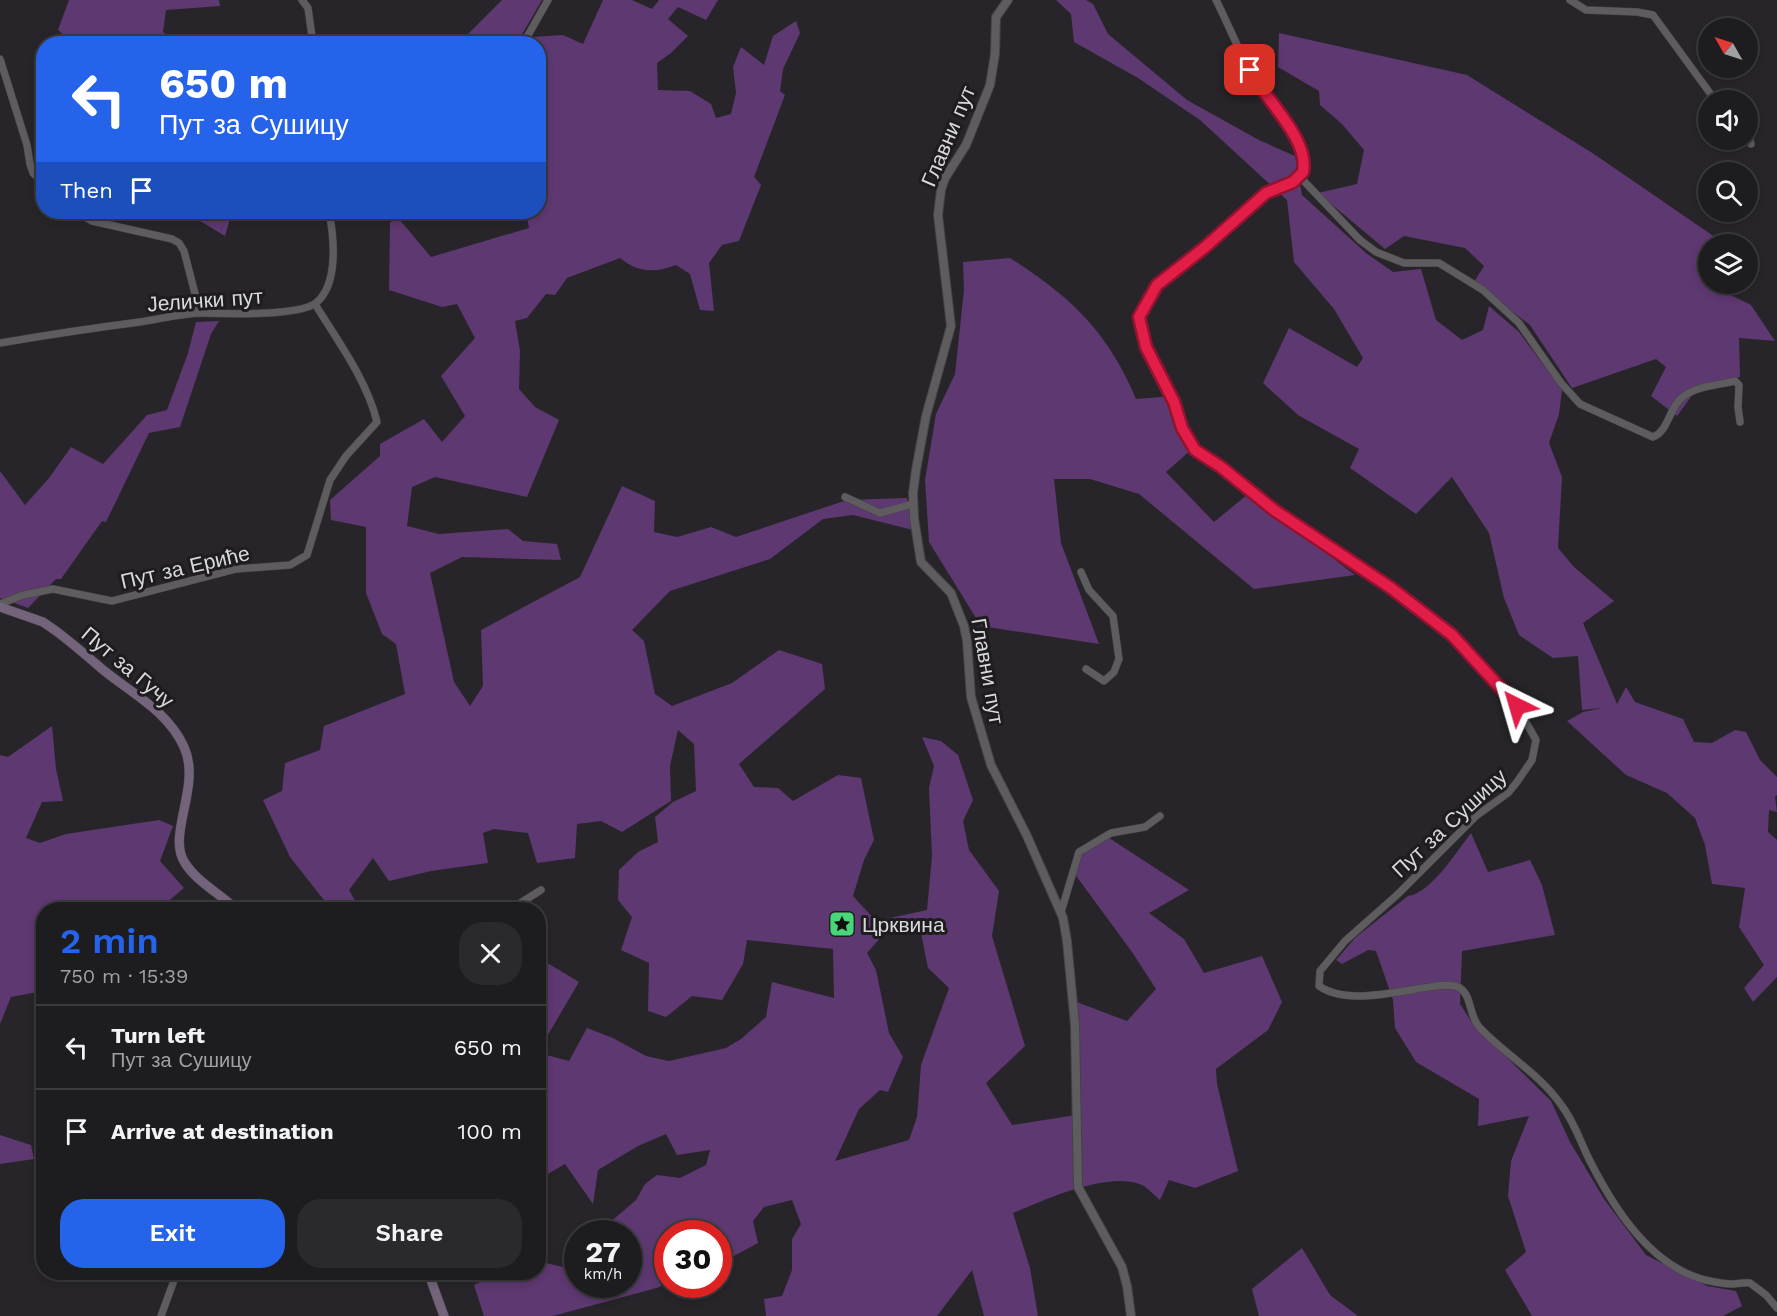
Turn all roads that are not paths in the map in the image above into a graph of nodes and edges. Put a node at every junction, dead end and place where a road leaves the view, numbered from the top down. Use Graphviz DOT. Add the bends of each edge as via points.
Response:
graph roads {
  1 [pos="302,0"];
  2 [pos="548,0"];
  3 [pos="1008,0"];
  4 [pos="1216,0"];
  5 [pos="1570,0"];
  6 [pos="312,36"];
  7 [pos="528,36"];
  8 [pos="0,59"];
  9 [pos="1708,90"];
  10 [pos="36,176"];
  11 [pos="1300,177"];
  12 [pos="88,219"];
  13 [pos="330,219"];
  14 [pos="315,304"];
  15 [pos="200,313"];
  16 [pos="0,343"];
  17 [pos="1740,422"];
  18 [pos="845,497"];
  19 [pos="913,504"];
  20 [pos="1081,572"];
  21 [pos="0,605"];
  22 [pos="1086,669"];
  23 [pos="1161,816"];
  24 [pos="541,891"];
  25 [pos="227,902"];
  26 [pos="523,902"];
  27 [pos="1061,912"];
  28 [pos="174,1280"];
  29 [pos="431,1280"];
  30 [pos="1777,1308"];
  31 [pos="160,1316"];
  32 [pos="444,1316"];
  33 [pos="1131,1316"];
  1 -- 6 [label="street" via="308,8"];
  2 -- 7 [label="street"];
  3 -- 19 [label="street, Главни пут" via="996,17 990,85 966,145 941,190 939,215 951,327 926,416"];
  4 -- 11 [label="street" via="1258,86 1298,144 1304,166"];
  5 -- 9 [label="street" via="1586,10 1653,15"];
  8 -- 10 [label="street"];
  11 -- 17 [label="street" via="1376,252 1404,263 1439,263 1494,299 1530,336 1570,394 1590,410 1653,437 1661,432 1674,406 1685,395 1735,381 1739,385"];
  11 -- 30 [label="street, Пут за Сушицу" via="1266,193 1157,285 1139,317 1146,347 1195,450 1452,635 1517,706 1536,740 1532,760 1508,793 1476,816 1345,941 1320,971 1319,986 1329,993 1353,996 1390,995 1453,984 1463,990 1478,1027 1535,1074 1562,1105 1592,1166 1642,1240 1671,1264 1697,1278 1750,1283"];
  12 -- 15 [label="street" via="179,243"];
  13 -- 14 [label="street" via="334,255 326,288"];
  14 -- 15 [label="street, Јелички пут" via="238,315"];
  14 -- 21 [label="street, Пут за Ериће" via="373,406 377,422 330,480 307,555 290,565 236,568 112,601 53,589"];
  15 -- 16 [label="street, Јелички пут"];
  18 -- 19 [label="street" via="880,513"];
  19 -- 27 [label="street, Главни пут" via="921,562 951,593 964,626 971,697 991,765"];
  20 -- 22 [label="street" via="1089,590 1113,616 1119,659 1114,672 1104,681"];
  21 -- 25 [label="main road, Пут за Гучу" via="56,631 161,714 178,734 187,754 190,782 179,848 191,872"];
  23 -- 27 [label="street" via="1145,827 1111,833 1079,852"];
  24 -- 26 [label="street"];
  27 -- 33 [label="street, Главни пут" via="1068,941 1075,1017 1078,1187 1122,1267"];
  28 -- 31 [label="street"];
  29 -- 32 [label="main road"];
}
